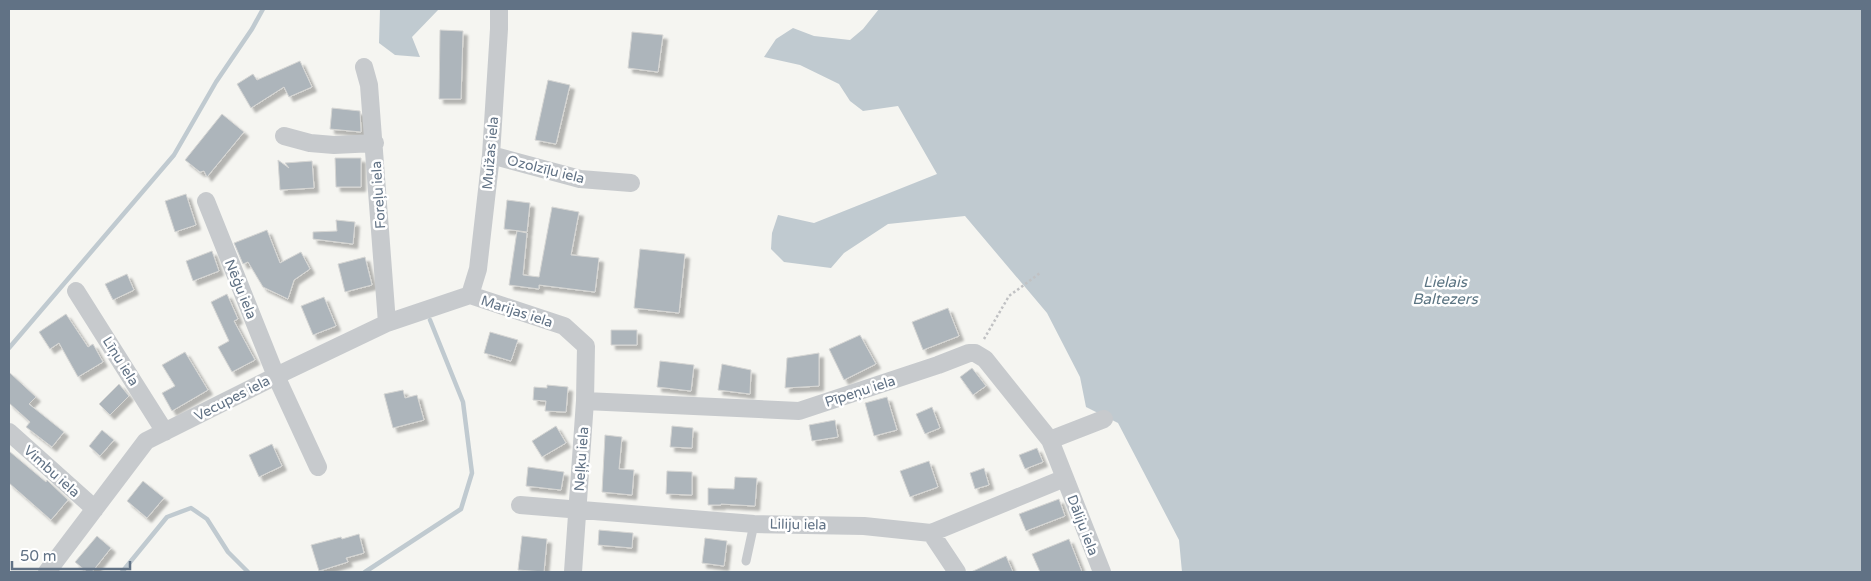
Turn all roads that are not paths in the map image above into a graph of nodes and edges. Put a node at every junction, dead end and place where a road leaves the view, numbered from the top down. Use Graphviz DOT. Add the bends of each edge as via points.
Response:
graph roads {
  1 [pos="499,9"];
  2 [pos="364,67"];
  3 [pos="284,136"];
  4 [pos="375,143"];
  5 [pos="491,155"];
  6 [pos="631,183"];
  7 [pos="206,201"];
  8 [pos="76,291"];
  9 [pos="470,295"];
  10 [pos="387,324"];
  11 [pos="586,346"];
  12 [pos="276,376"];
  13 [pos="585,401"];
  14 [pos="1104,419"];
  15 [pos="9,432"];
  16 [pos="165,432"];
  17 [pos="1050,440"];
  18 [pos="318,467"];
  19 [pos="1065,478"];
  20 [pos="520,505"];
  21 [pos="95,509"];
  22 [pos="577,510"];
  23 [pos="754,524"];
  24 [pos="930,533"];
  25 [pos="746,561"];
  26 [pos="48,572"];
  27 [pos="573,572"];
  28 [pos="957,572"];
  29 [pos="1102,572"];
  1 -- 5 [label="street, Muižas iela"];
  2 -- 4 [label="street, Foreļu iela" via="370,85"];
  3 -- 4 [label="street" via="334,145"];
  4 -- 10 [label="street, Foreļu iela"];
  5 -- 6 [label="street, Ozolzīļu iela" via="580,179"];
  5 -- 9 [label="street, Muižas iela" via="478,268"];
  7 -- 12 [label="street, Nēģu iela"];
  8 -- 16 [label="street, Līņu iela"];
  9 -- 10 [label="street, Vecupes iela"];
  9 -- 11 [label="street, Marijas iela" via="564,326"];
  10 -- 12 [label="street, Vecupes iela"];
  11 -- 13 [label="street, Neļķu iela"];
  12 -- 16 [label="street, Vecupes iela"];
  12 -- 18 [label="street, Nēģu iela"];
  13 -- 17 [label="street, Pīpeņu iela" via="799,411 976,353 985,359"];
  13 -- 22 [label="street, Neļķu iela"];
  14 -- 17 [label="street"];
  15 -- 21 [label="street, Vimbu iela"];
  16 -- 21 [label="street, Vecupes iela" via="146,441"];
  17 -- 19 [label="street"];
  19 -- 24 [label="street, Liliju iela"];
  19 -- 29 [label="street, Dāliju iela"];
  20 -- 22 [label="street, Liliju iela"];
  21 -- 26 [label="street, Vecupes iela"];
  22 -- 23 [label="street, Liliju iela"];
  22 -- 27 [label="street, Neļķu iela"];
  23 -- 24 [label="street, Liliju iela" via="864,526"];
  23 -- 25 [label="lane"];
  24 -- 28 [label="street"];
}
